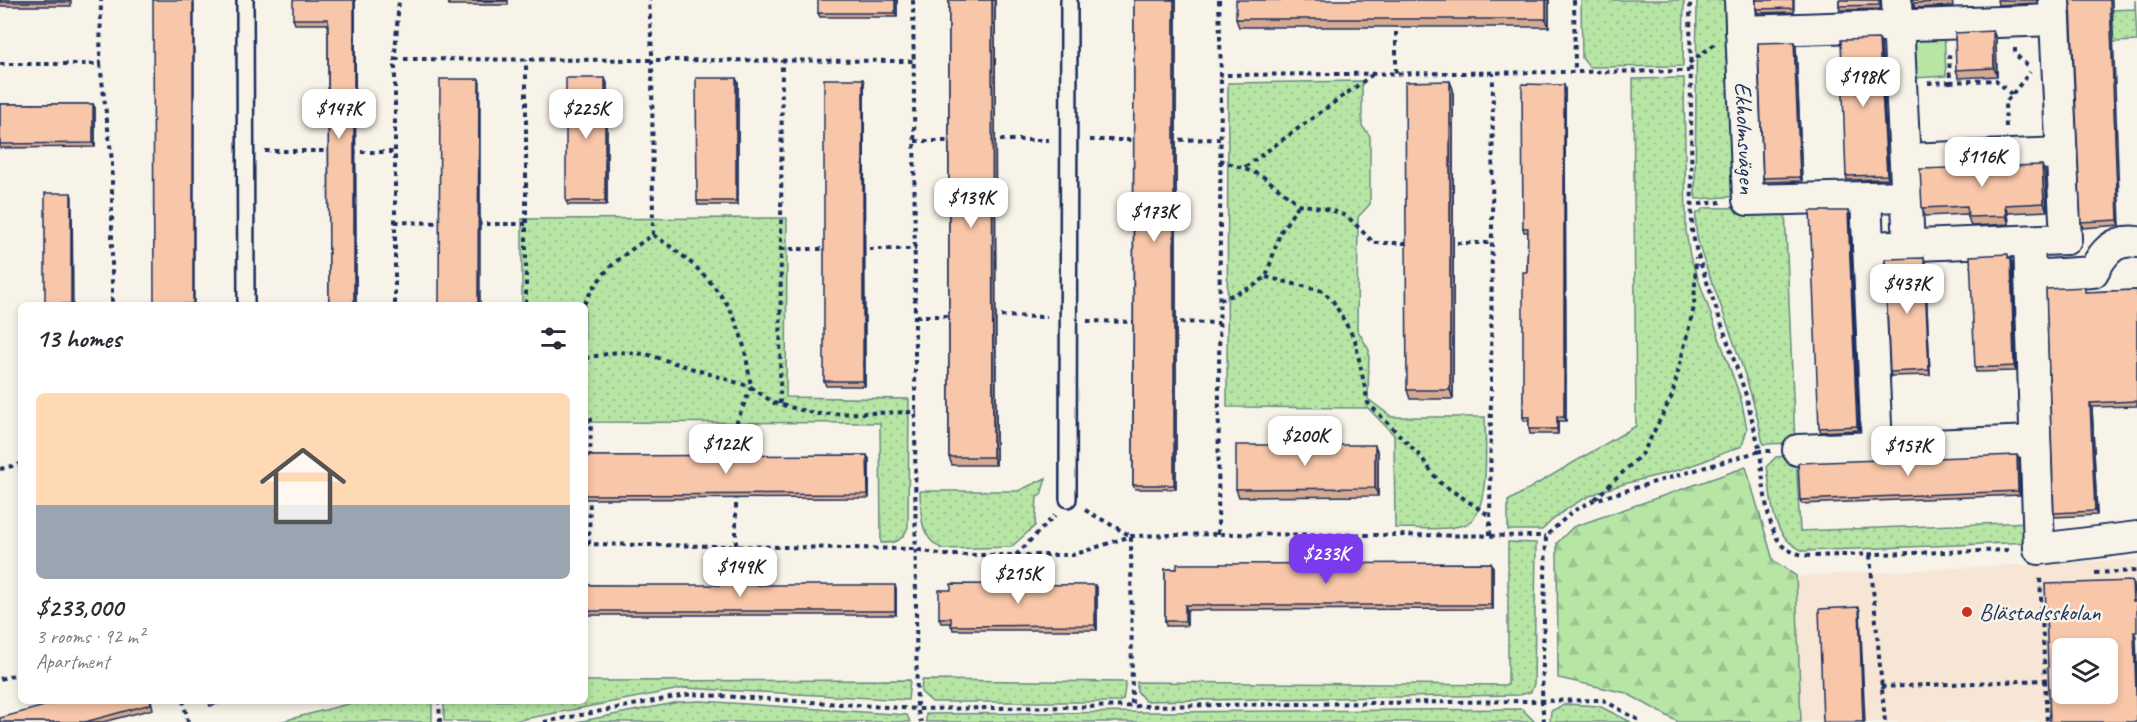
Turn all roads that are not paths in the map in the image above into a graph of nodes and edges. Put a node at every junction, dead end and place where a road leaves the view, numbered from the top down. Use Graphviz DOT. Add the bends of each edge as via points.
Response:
graph roads {
  1 [pos="245,0"];
  2 [pos="1069,0"];
  3 [pos="1740,0"];
  4 [pos="2055,10"];
  5 [pos="1898,13"];
  6 [pos="1741,31"];
  7 [pos="2062,153"];
  8 [pos="1905,159"];
  9 [pos="1907,196"];
  10 [pos="1866,198"];
  11 [pos="2029,241"];
  12 [pos="2137,242"];
  13 [pos="1909,246"];
  14 [pos="1868,248"];
  15 [pos="2030,276"];
  16 [pos="246,302"];
  17 [pos="2035,441"];
  18 [pos="1877,447"];
  19 [pos="1798,450"];
  20 [pos="1068,500"];
  21 [pos="2137,537"];
  1 -- 16 [label="lane"];
  2 -- 20 [label="lane"];
  3 -- 6 [label="street, Ekholmsvägen"];
  4 -- 5 [label="street" via="1948,24"];
  4 -- 7 [label="street"];
  5 -- 6 [label="street"];
  5 -- 8 [label="street"];
  6 -- 10 [label="street, Ekholmsvägen" via="1748,200"];
  7 -- 8 [label="street"];
  7 -- 11 [label="street" via="2066,240"];
  8 -- 9 [label="street"];
  9 -- 10 [label="street, Ekholmsvägen"];
  9 -- 13 [label="street"];
  10 -- 14 [label="street"];
  11 -- 13 [label="street"];
  11 -- 15 [label="street"];
  12 -- 15 [label="street" via="2117,242 2102,255 2093,272"];
  13 -- 14 [label="street"];
  14 -- 18 [label="street"];
  15 -- 17 [label="street"];
  17 -- 18 [label="street"];
  17 -- 21 [label="street" via="2039,549"];
  18 -- 19 [label="street"];
}
